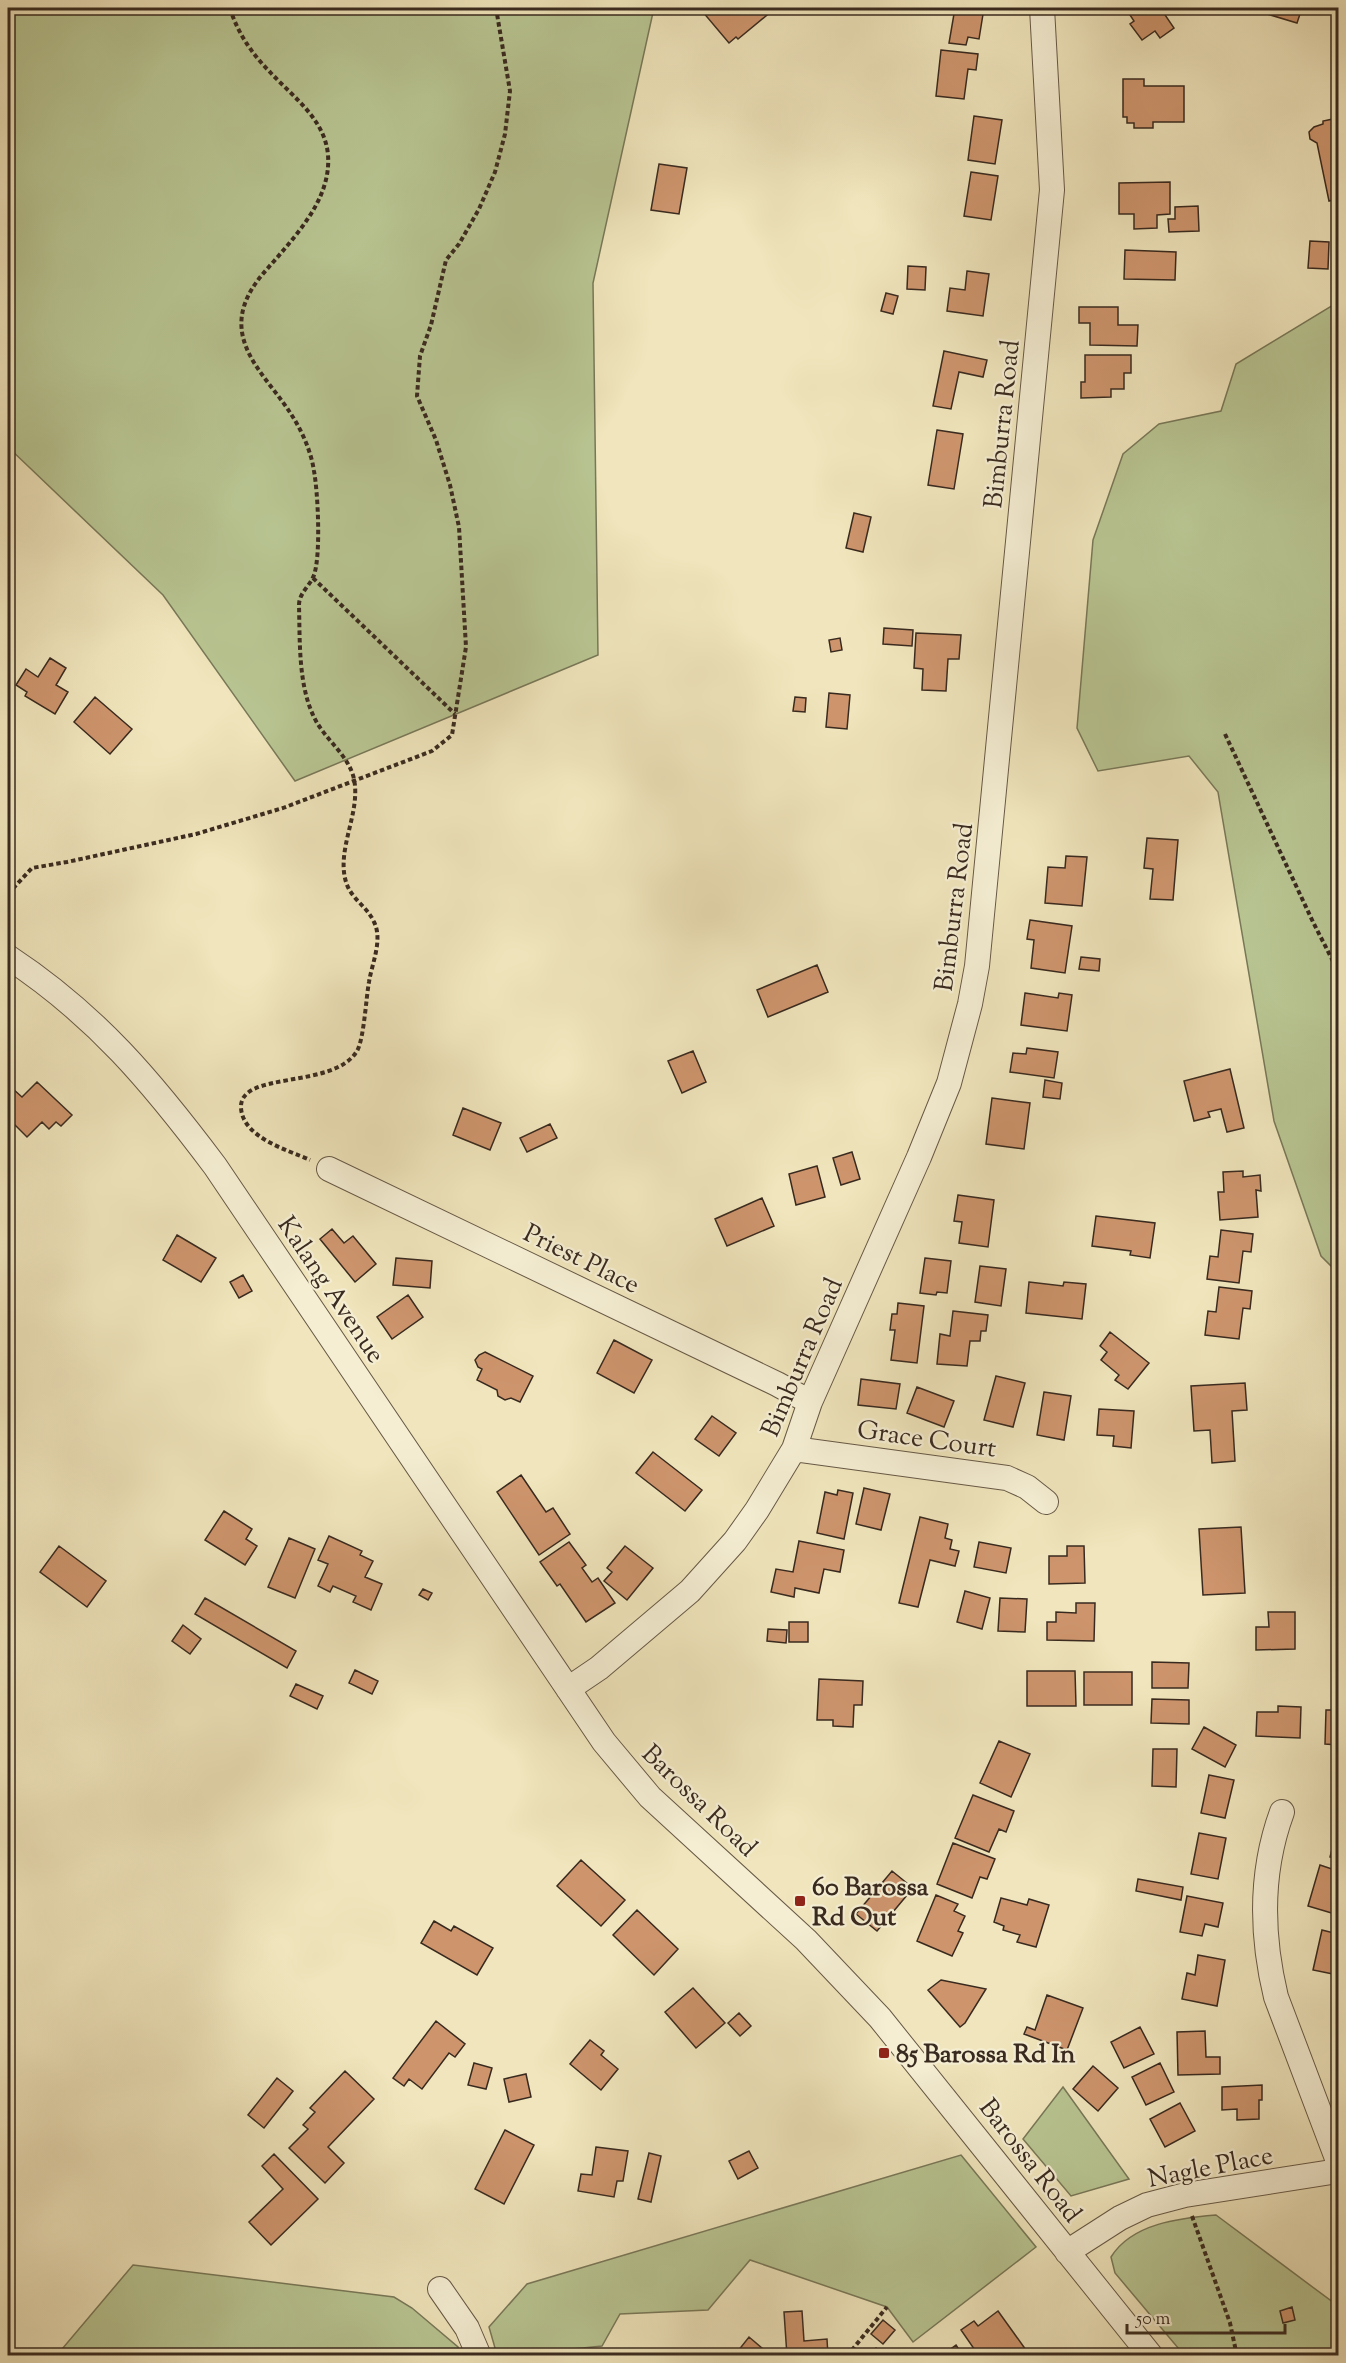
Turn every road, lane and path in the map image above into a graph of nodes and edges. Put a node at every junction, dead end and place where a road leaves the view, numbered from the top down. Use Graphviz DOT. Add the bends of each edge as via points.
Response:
graph roads {
  1 [pos="230,8"];
  2 [pos="496,8"];
  3 [pos="1042,8"];
  4 [pos="313,578"];
  5 [pos="455,715"];
  6 [pos="1225,734"];
  7 [pos="355,781"];
  8 [pos="8,894"];
  9 [pos="8,957"];
  10 [pos="1338,971"];
  11 [pos="329,1168"];
  12 [pos="810,1402"];
  13 [pos="794,1449"];
  14 [pos="1046,1502"];
  15 [pos="568,1689"];
  16 [pos="1282,1812"];
  17 [pos="1338,2161"];
  18 [pos="1338,2171"];
  19 [pos="1185,2195"];
  20 [pos="1067,2252"];
  21 [pos="440,2289"];
  22 [pos="887,2307"];
  23 [pos="479,2355"];
  24 [pos="847,2355"];
  25 [pos="1151,2355"];
  26 [pos="1237,2355"];
  1 -- 4 [label="path" via="246,43 316,120 325,137 328,157 327,181 316,208 258,278 243,310 242,334 250,357 306,440 314,466 317,560"];
  2 -- 5 [label="path" via="510,91 505,134 479,209 446,260 420,356 417,396 447,473 459,527 466,647"];
  3 -- 12 [label="street, Bimburra Road" via="1052,190 977,966 949,1083"];
  4 -- 5 [label="path"];
  4 -- 7 [label="path" via="299,599 306,697 316,722 350,766"];
  5 -- 7 [label="path" via="452,735 432,751"];
  6 -- 10 [label="path"];
  7 -- 8 [label="path" via="196,834 32,868"];
  7 -- 11 [label="path" via="345,880 352,895 371,915 378,940 358,1049 334,1069 257,1086 244,1094 240,1103 241,1114 261,1137"];
  9 -- 15 [label="street, Kalang Avenue" via="53,988 103,1032 186,1127"];
  11 -- 12 [label="street, Priest Place"];
  12 -- 13 [label="street, Bimburra Road"];
  13 -- 14 [label="street, Grace Court" via="1007,1478"];
  13 -- 15 [label="street, Bimburra Road" via="735,1541 690,1591 599,1668"];
  15 -- 20 [label="street, Barossa Road" via="604,1742 650,1797 806,1940 880,2018"];
  16 -- 17 [label="street" via="1266,1877 1264,1914 1269,1970"];
  18 -- 19 [label="street, Nagle Place"];
  19 -- 20 [label="street, Nagle Place" via="1147,2205 1120,2218"];
  19 -- 26 [label="path" via="1230,2323"];
  20 -- 25 [label="street, Barossa Road"];
  21 -- 23 [label="street" via="467,2328"];
  22 -- 24 [label="path"];
}
